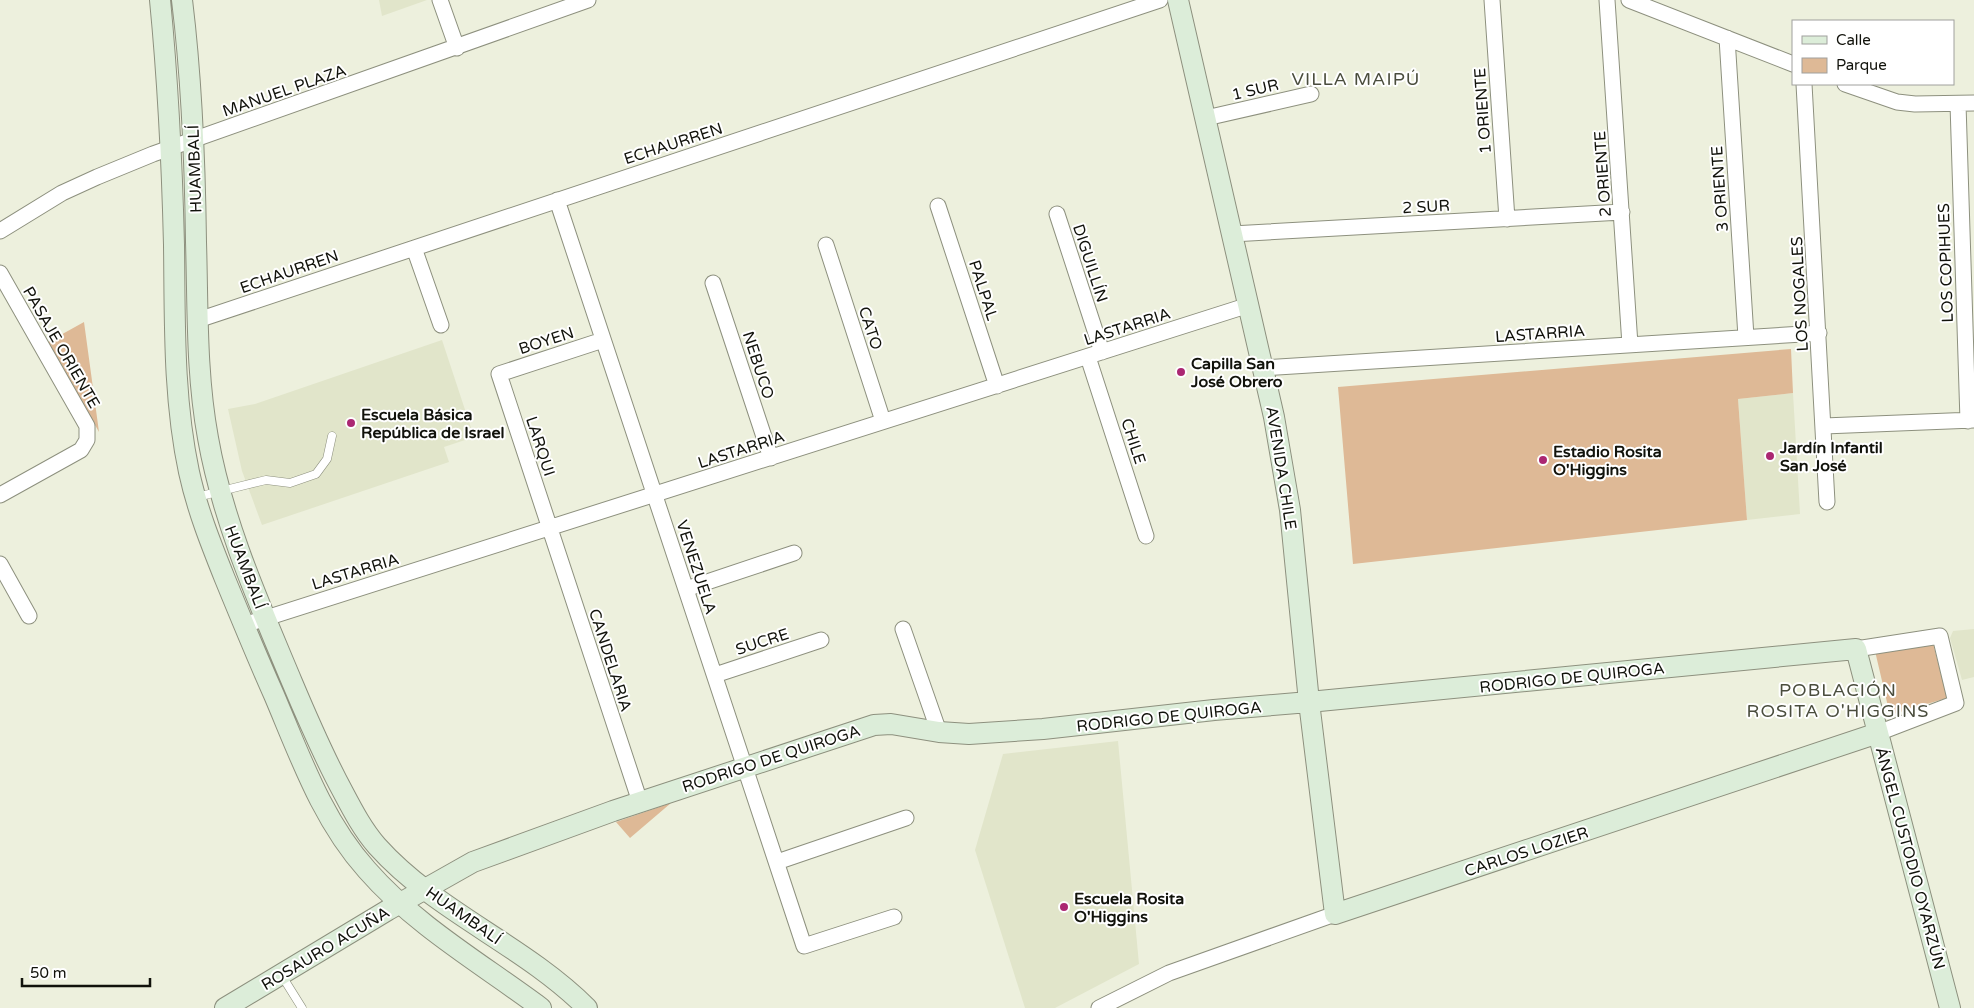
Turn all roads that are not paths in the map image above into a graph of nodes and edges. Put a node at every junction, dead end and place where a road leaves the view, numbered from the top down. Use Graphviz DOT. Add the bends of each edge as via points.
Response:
graph roads {
  1 [pos="160,0"];
  2 [pos="182,0"];
  3 [pos="440,0"];
  4 [pos="588,0"];
  5 [pos="1160,0"];
  6 [pos="1178,0"];
  7 [pos="1492,0"];
  8 [pos="1607,0"];
  9 [pos="1629,0"];
  10 [pos="1727,38"];
  11 [pos="457,48"];
  12 [pos="1792,64"];
  13 [pos="1804,85"];
  14 [pos="1848,85"];
  15 [pos="1311,94"];
  16 [pos="1974,103"];
  17 [pos="1958,104"];
  18 [pos="1206,118"];
  19 [pos="194,139"];
  20 [pos="172,147"];
  21 [pos="557,200"];
  22 [pos="938,206"];
  23 [pos="1622,212"];
  24 [pos="1057,214"];
  25 [pos="1507,219"];
  26 [pos="0,231"];
  27 [pos="1232,234"];
  28 [pos="826,245"];
  29 [pos="414,248"];
  30 [pos="1968,268"];
  31 [pos="0,273"];
  32 [pos="713,283"];
  33 [pos="1249,305"];
  34 [pos="198,320"];
  35 [pos="441,325"];
  36 [pos="1819,333"];
  37 [pos="1746,337"];
  38 [pos="603,340"];
  39 [pos="1630,345"];
  40 [pos="1095,354"];
  41 [pos="1263,368"];
  42 [pos="499,374"];
  43 [pos="997,386"];
  44 [pos="1971,420"];
  45 [pos="884,422"];
  46 [pos="1824,426"];
  47 [pos="332,436"];
  48 [pos="770,458"];
  49 [pos="219,492"];
  50 [pos="0,495"];
  51 [pos="655,495"];
  52 [pos="195,497"];
  53 [pos="1827,502"];
  54 [pos="549,528"];
  55 [pos="1146,536"];
  56 [pos="794,553"];
  57 [pos="0,564"];
  58 [pos="686,589"];
  59 [pos="29,616"];
  60 [pos="265,617"];
  61 [pos="244,625"];
  62 [pos="903,629"];
  63 [pos="821,640"];
  64 [pos="1856,649"];
  65 [pos="715,676"];
  66 [pos="1309,702"];
  67 [pos="1956,703"];
  68 [pos="938,732"];
  69 [pos="1878,733"];
  70 [pos="745,767"];
  71 [pos="640,802"];
  72 [pos="906,818"];
  73 [pos="777,862"];
  74 [pos="425,888"];
  75 [pos="400,903"];
  76 [pos="1335,914"];
  77 [pos="894,917"];
  78 [pos="281,974"];
  79 [pos="225,1008"];
  80 [pos="302,1008"];
  81 [pos="541,1008"];
  82 [pos="587,1008"];
  83 [pos="1099,1008"];
  84 [pos="1950,1008"];
  1 -- 20 [label="street, HUAMBALÍ"];
  2 -- 19 [label="street, HUAMBALÍ"];
  3 -- 11 [label="street"];
  4 -- 11 [label="street, MANUEL PLAZA"];
  5 -- 21 [label="street, ECHAURREN"];
  6 -- 18 [label="street, AVENIDA CHILE"];
  7 -- 25 [label="street, 1 ORIENTE"];
  8 -- 23 [label="street, 2 ORIENTE"];
  9 -- 10 [label="street"];
  10 -- 12 [label="street"];
  10 -- 37 [label="street, 3 ORIENTE"];
  11 -- 19 [label="street, MANUEL PLAZA"];
  13 -- 36 [label="street, LOS NOGALES"];
  14 -- 17 [label="street" via="1897,102"];
  15 -- 18 [label="street, 1 SUR"];
  16 -- 17 [label="street"];
  17 -- 30 [label="street, LOS COPIHUES"];
  18 -- 27 [label="street, AVENIDA CHILE"];
  19 -- 20 [label="street, MANUEL PLAZA"];
  19 -- 34 [label="street, HUAMBALÍ"];
  20 -- 26 [label="street, MANUEL PLAZA" via="62,193"];
  20 -- 52 [label="street, HUAMBALÍ" via="178,392"];
  21 -- 29 [label="street, ECHAURREN"];
  21 -- 38 [label="street, VENEZUELA"];
  22 -- 43 [label="street, PALPAL"];
  23 -- 25 [label="street, 2 SUR"];
  23 -- 39 [label="street, 2 ORIENTE"];
  24 -- 40 [label="street, DIGUILLÍN"];
  25 -- 27 [label="street, 2 SUR"];
  27 -- 33 [label="street, AVENIDA CHILE"];
  28 -- 45 [label="street, CATO"];
  29 -- 34 [label="street, ECHAURREN"];
  29 -- 35 [label="street"];
  30 -- 44 [label="street, LOS COPIHUES"];
  31 -- 50 [label="street, PASAJE ORIENTE" via="87,426 88,440 81,450"];
  32 -- 48 [label="street, NEBUCO"];
  33 -- 40 [label="street, LASTARRIA"];
  33 -- 41 [label="street, AVENIDA CHILE"];
  34 -- 49 [label="street, HUAMBALÍ" via="203,406"];
  36 -- 37 [label="street, LASTARRIA"];
  36 -- 46 [label="street, LOS NOGALES"];
  37 -- 39 [label="street, LASTARRIA"];
  38 -- 42 [label="street, BOYEN"];
  38 -- 51 [label="street, VENEZUELA"];
  39 -- 41 [label="street, LASTARRIA"];
  40 -- 43 [label="street, LASTARRIA"];
  40 -- 55 [label="street, CHILE"];
  41 -- 66 [label="street, AVENIDA CHILE" via="1290,510"];
  42 -- 54 [label="street, LARQUI"];
  43 -- 45 [label="street, LASTARRIA"];
  44 -- 46 [label="street"];
  45 -- 48 [label="street, LASTARRIA"];
  46 -- 53 [label="street, LOS NOGALES"];
  47 -- 49 [label="lane" via="327,459 316,474 290,483 266,480"];
  48 -- 51 [label="street, LASTARRIA"];
  49 -- 52 [label="lane"];
  49 -- 60 [label="street, HUAMBALÍ"];
  51 -- 54 [label="street, LASTARRIA"];
  51 -- 58 [label="street, VENEZUELA"];
  52 -- 61 [label="street, HUAMBALÍ"];
  54 -- 60 [label="street, LASTARRIA"];
  54 -- 71 [label="street, CANDELARIA"];
  56 -- 58 [label="street"];
  57 -- 59 [label="street"];
  58 -- 65 [label="street, VENEZUELA"];
  60 -- 61 [label="street, LASTARRIA"];
  60 -- 74 [label="street, HUAMBALÍ" via="329,767 357,818 384,854"];
  61 -- 75 [label="street, HUAMBALÍ" via="308,775 330,818 353,854"];
  62 -- 68 [label="street"];
  63 -- 65 [label="street, SUCRE"];
  64 -- 66 [label="street, RODRIGO DE QUIROGA"];
  64 -- 67 [label="street, RODRIGO DE QUIROGA" via="1940,636"];
  64 -- 69 [label="street, ÁNGEL CUSTODIO OYARZÚN"];
  65 -- 70 [label="street, VENEZUELA"];
  66 -- 68 [label="street, RODRIGO DE QUIROGA" via="1043,729 969,734"];
  66 -- 76 [label="street, AVENIDA CHILE"];
  67 -- 69 [label="street, CARLOS LOZIER"];
  68 -- 70 [label="street, RODRIGO DE QUIROGA" via="890,724 874,725"];
  69 -- 76 [label="street, CARLOS LOZIER"];
  69 -- 84 [label="street, ÁNGEL CUSTODIO OYARZÚN"];
  70 -- 71 [label="street, RODRIGO DE QUIROGA"];
  70 -- 73 [label="street, VENEZUELA"];
  71 -- 74 [label="street, RODRIGO DE QUIROGA" via="473,862"];
  72 -- 73 [label="street"];
  73 -- 77 [label="street, VENEZUELA" via="804,946"];
  74 -- 75 [label="street, ROSAURO ACUÑA"];
  74 -- 82 [label="street, HUAMBALÍ" via="499,939"];
  75 -- 78 [label="street, ROSAURO ACUÑA"];
  75 -- 81 [label="street, HUAMBALÍ" via="437,934"];
  76 -- 83 [label="street, CARLOS LOZIER" via="1169,973"];
  78 -- 79 [label="street, ROSAURO ACUÑA"];
  78 -- 80 [label="lane"];
}
